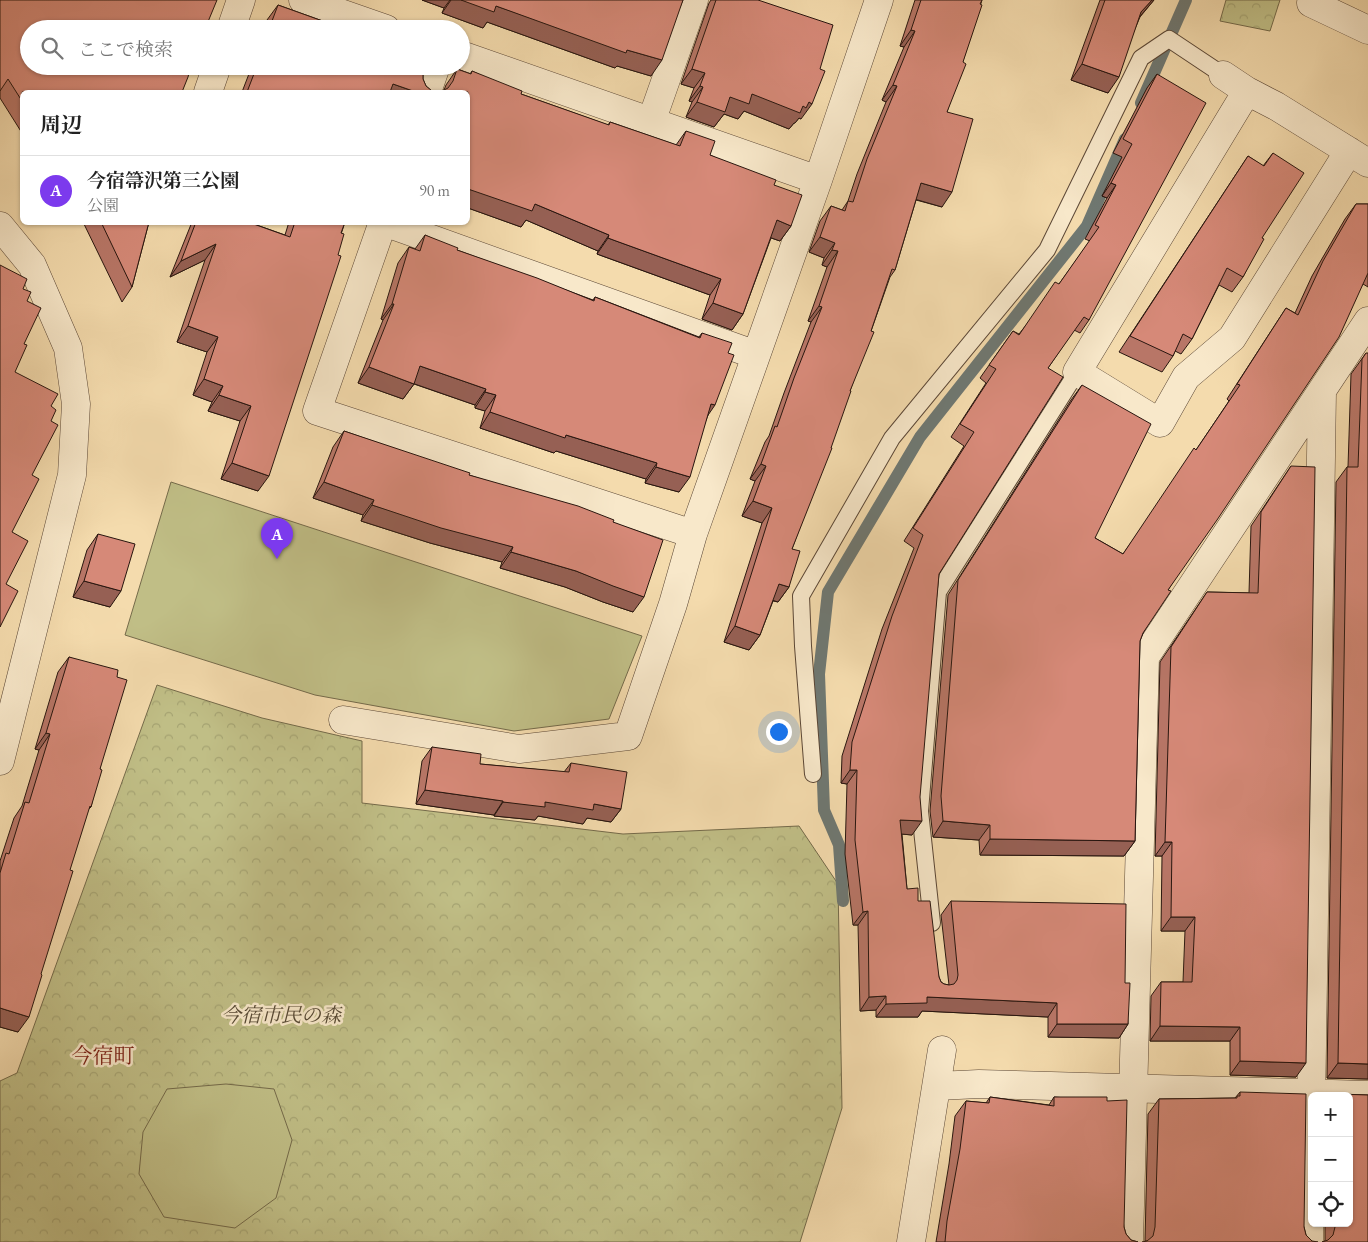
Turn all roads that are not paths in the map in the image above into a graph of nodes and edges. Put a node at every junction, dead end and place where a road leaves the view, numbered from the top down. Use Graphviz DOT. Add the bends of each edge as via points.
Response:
graph roads {
  1 [pos="241,0"];
  2 [pos="303,0"];
  3 [pos="694,0"];
  4 [pos="879,0"];
  5 [pos="1312,0"];
  6 [pos="234,20"];
  7 [pos="360,20"];
  8 [pos="1368,30"];
  9 [pos="470,58"];
  10 [pos="214,75"];
  11 [pos="433,75"];
  12 [pos="1223,75"];
  13 [pos="209,90"];
  14 [pos="428,90"];
  15 [pos="1247,90"];
  16 [pos="651,122"];
  17 [pos="1358,157"];
  18 [pos="818,180"];
  19 [pos="382,225"];
  20 [pos="391,225"];
  21 [pos="0,226"];
  22 [pos="1368,321"];
  23 [pos="756,355"];
  24 [pos="1076,372"];
  25 [pos="1322,391"];
  26 [pos="693,534"];
  27 [pos="8,701"];
  28 [pos="343,720"];
  29 [pos="0,760"];
  30 [pos="813,774"];
  31 [pos="934,940"];
  32 [pos="942,1050"];
  33 [pos="936,1086"];
  34 [pos="1133,1089"];
  35 [pos="1311,1092"];
  36 [pos="1308,1093"];
  37 [pos="1353,1094"];
  38 [pos="1368,1095"];
  39 [pos="1310,1137"];
  40 [pos="911,1242"];
  41 [pos="1129,1242"];
  42 [pos="1309,1242"];
  1 -- 6 [label="street"];
  2 -- 7 [label="street"];
  3 -- 16 [label="street"];
  4 -- 18 [label="street"];
  5 -- 8 [label="street"];
  9 -- 16 [label="street"];
  10 -- 13 [label="street"];
  11 -- 14 [label="street"];
  12 -- 15 [label="street"];
  12 -- 30 [label="lane" via="1169,39 1141,58 1047,250 892,438 801,596"];
  15 -- 17 [label="street"];
  15 -- 24 [label="street"];
  16 -- 18 [label="street"];
  17 -- 24 [label="street" via="1232,338 1186,377 1160,423"];
  18 -- 23 [label="street"];
  19 -- 26 [label="street" via="317,411"];
  20 -- 23 [label="street"];
  21 -- 27 [label="street" via="32,265 68,348 76,404 72,475"];
  22 -- 25 [label="street"];
  23 -- 26 [label="street"];
  24 -- 31 [label="lane" via="938,592 920,812"];
  25 -- 34 [label="street" via="1145,657"];
  25 -- 35 [label="street"];
  26 -- 28 [label="street" via="628,736 519,749"];
  27 -- 29 [label="street"];
  32 -- 33 [label="street"];
  33 -- 34 [label="street" via="980,1084"];
  33 -- 40 [label="street"];
  34 -- 36 [label="street"];
  34 -- 41 [label="street"];
  37 -- 38 [label="street"];
  39 -- 42 [label="street"];
}
